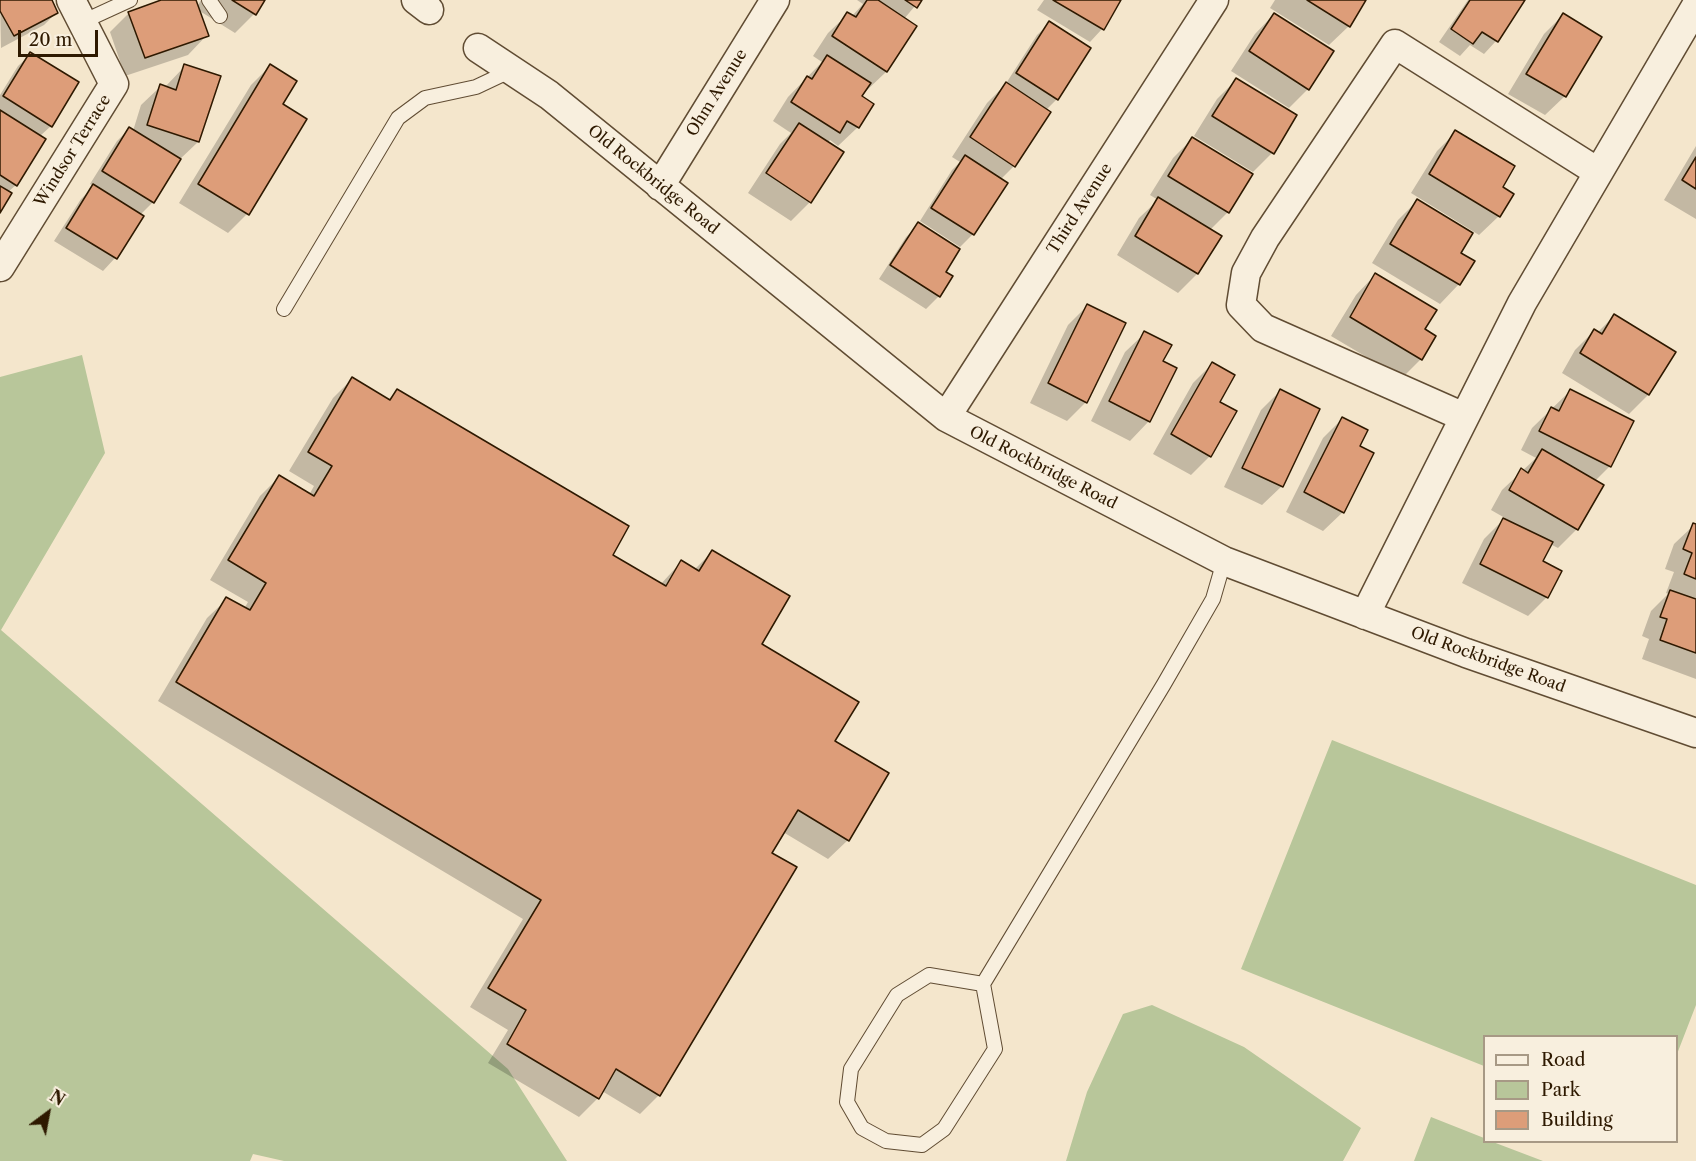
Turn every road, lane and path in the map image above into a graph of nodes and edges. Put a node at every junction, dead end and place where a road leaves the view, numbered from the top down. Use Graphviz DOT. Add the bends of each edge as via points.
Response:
graph roads {
  1 [pos="130,0"];
  2 [pos="209,0"];
  3 [pos="775,0"];
  4 [pos="1214,0"];
  5 [pos="1696,6"];
  6 [pos="76,11"];
  7 [pos="220,16"];
  8 [pos="478,48"];
  9 [pos="512,70"];
  10 [pos="1598,172"];
  11 [pos="660,186"];
  12 [pos="0,267"];
  13 [pos="284,309"];
  14 [pos="946,417"];
  15 [pos="1464,417"];
  16 [pos="1224,561"];
  17 [pos="1365,615"];
  18 [pos="1696,733"];
  19 [pos="982,984"];
  1 -- 6 [label="lane"];
  2 -- 7 [label="lane"];
  3 -- 11 [label="street, Ohm Avenue"];
  4 -- 14 [label="street, Third Avenue"];
  5 -- 10 [label="street"];
  6 -- 12 [label="street, Windsor Terrace" via="114,84"];
  8 -- 9 [label="street, Old Rockbridge Road"];
  9 -- 11 [label="street, Old Rockbridge Road" via="549,95"];
  9 -- 13 [label="lane" via="476,87 425,98 398,118"];
  10 -- 15 [label="street" via="1522,303"];
  10 -- 15 [label="street" via="1395,44 1246,273 1241,305 1263,328"];
  11 -- 14 [label="street, Old Rockbridge Road"];
  14 -- 16 [label="street, Old Rockbridge Road"];
  15 -- 17 [label="street"];
  16 -- 17 [label="street, Old Rockbridge Road"];
  16 -- 19 [label="lane" via="1213,598 1191,637"];
  17 -- 18 [label="street, Old Rockbridge Road"];
  19 -- 19 [label="lane" via="995,1049 944,1129 922,1145 886,1141 862,1128 847,1102 851,1069 897,994 929,975"];
}
